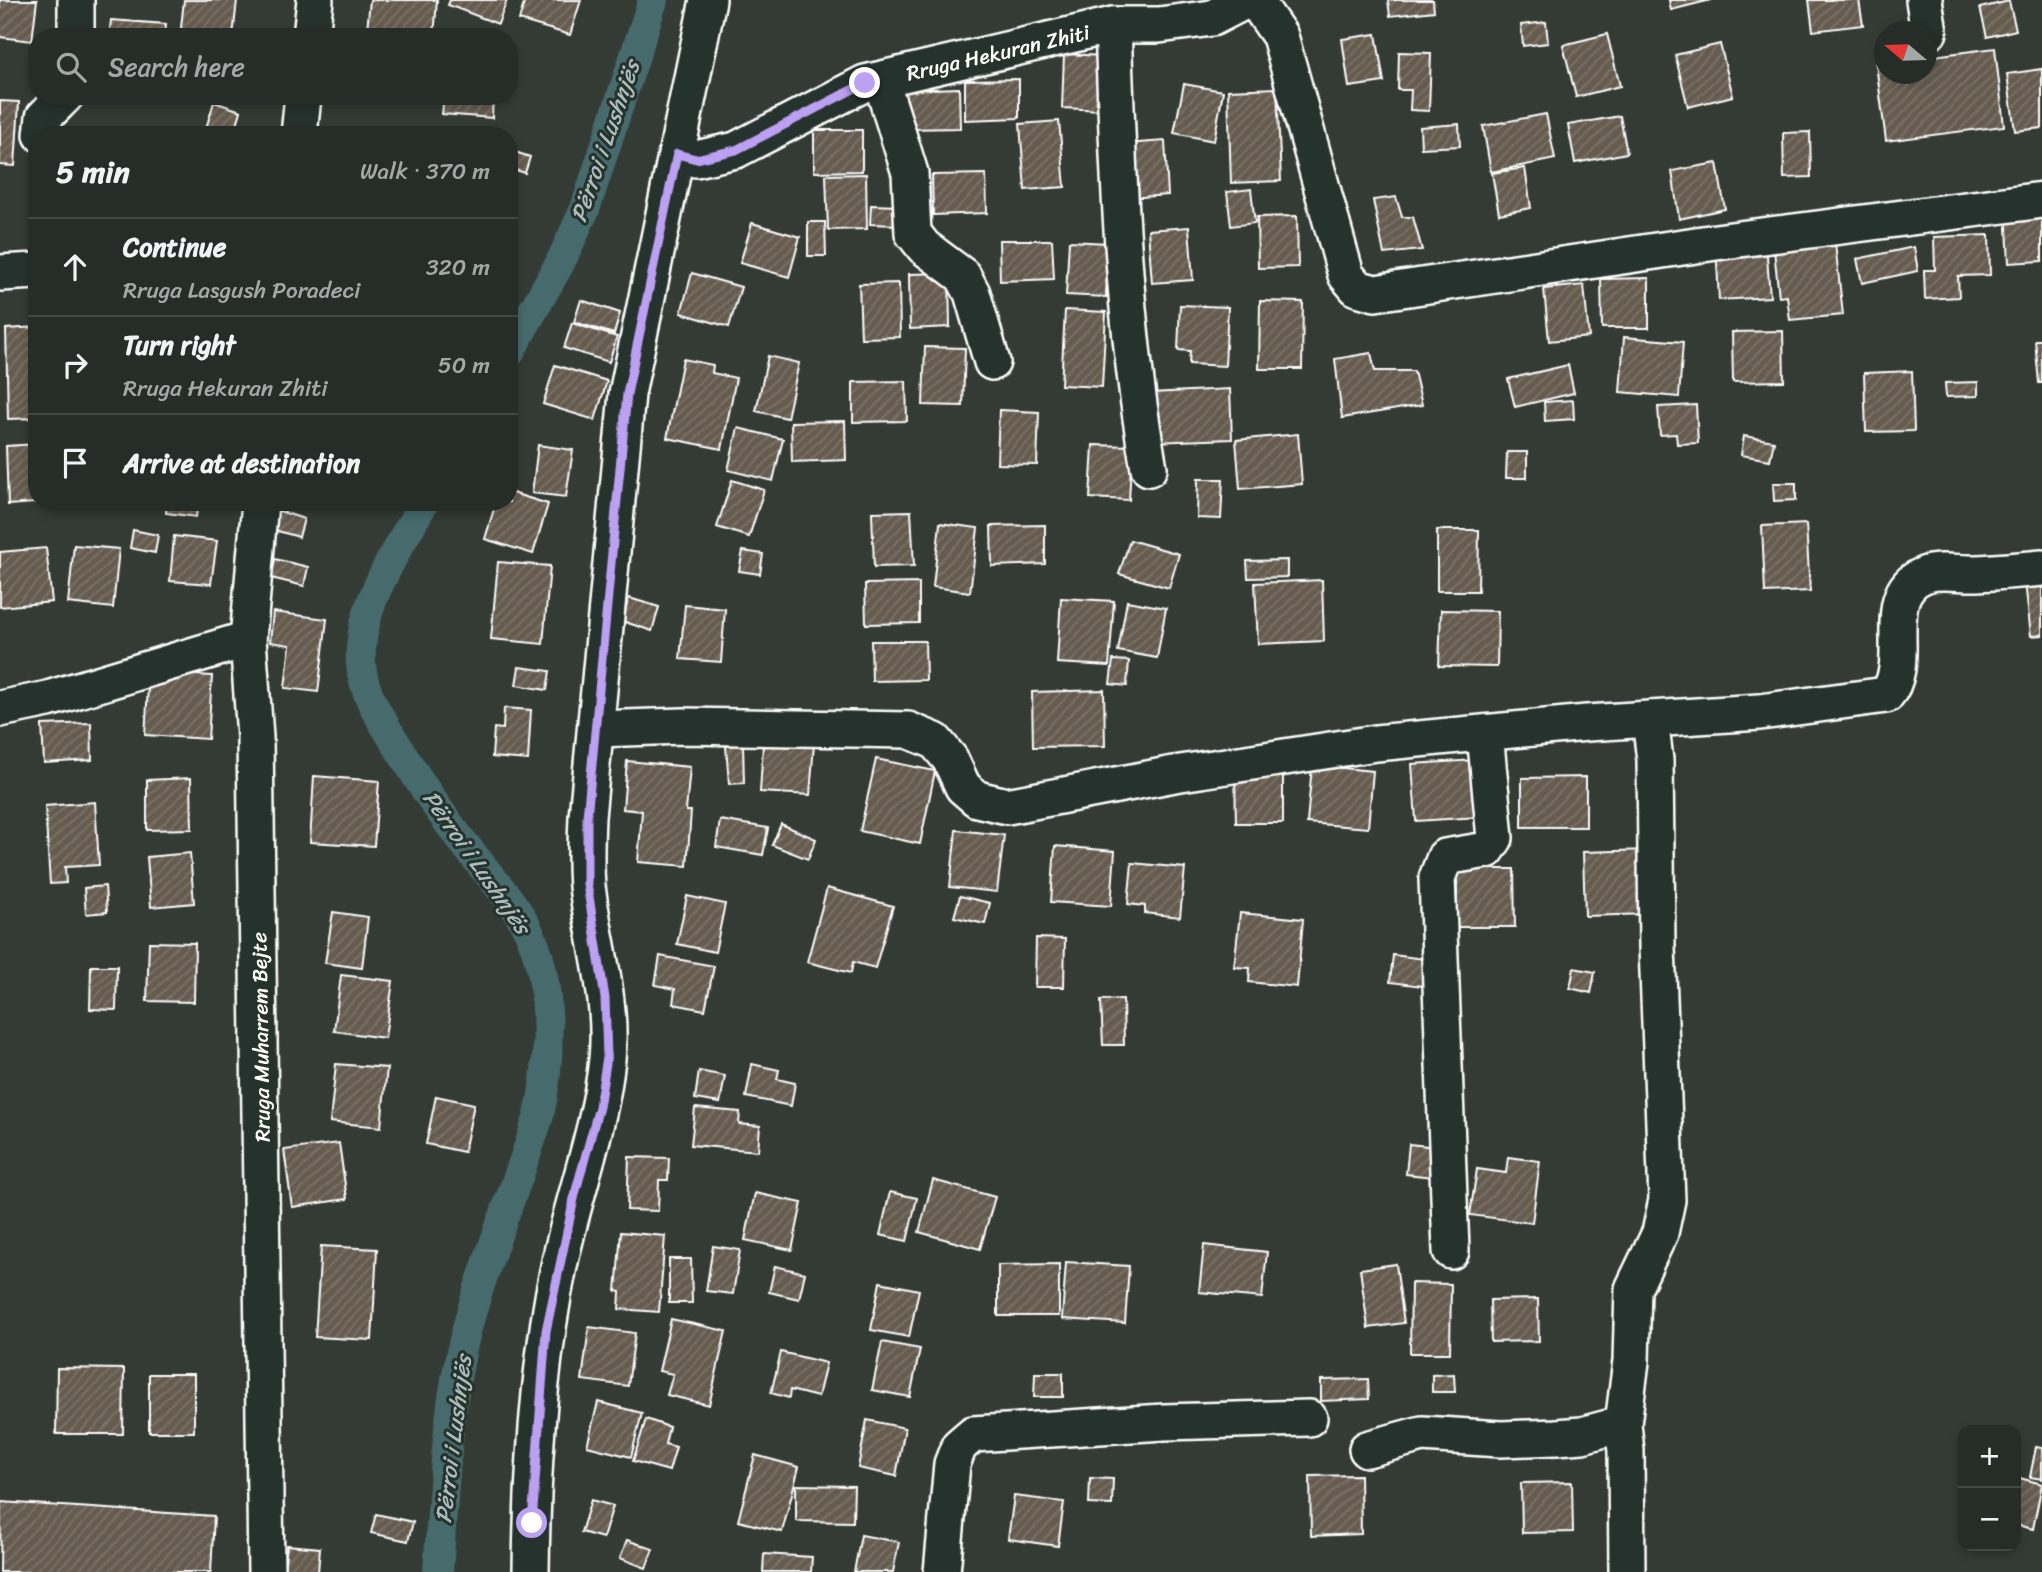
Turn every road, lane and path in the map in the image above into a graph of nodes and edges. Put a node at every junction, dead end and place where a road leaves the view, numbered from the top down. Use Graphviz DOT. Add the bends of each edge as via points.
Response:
graph roads {
  1 [pos="76,0"];
  2 [pos="315,0"];
  3 [pos="708,0"];
  4 [pos="1247,0"];
  5 [pos="1255,0"];
  6 [pos="1113,25"];
  7 [pos="76,28"];
  8 [pos="311,28"];
  9 [pos="881,80"];
  10 [pos="55,105"];
  11 [pos="302,105"];
  12 [pos="44,126"];
  13 [pos="300,126"];
  14 [pos="677,154"];
  15 [pos="2042,200"];
  16 [pos="28,271"];
  17 [pos="0,273"];
  18 [pos="992,362"];
  19 [pos="1149,468"];
  20 [pos="259,511"];
  21 [pos="2042,568"];
  22 [pos="248,639"];
  23 [pos="0,709"];
  24 [pos="1650,719"];
  25 [pos="596,729"];
  26 [pos="1485,733"];
  27 [pos="1451,1251"];
  28 [pos="1309,1418"];
  29 [pos="1623,1424"];
  30 [pos="1367,1449"];
  31 [pos="266,1572"];
  32 [pos="531,1572"];
  33 [pos="942,1572"];
  34 [pos="1627,1572"];
  1 -- 7 [label="street"];
  2 -- 8 [label="street"];
  3 -- 14 [label="street"];
  4 -- 6 [label="street, Rruga Hekuran Zhiti" via="1212,18"];
  5 -- 15 [label="street" via="1280,36 1346,275 1357,288 1375,293"];
  6 -- 9 [label="street, Rruga Hekuran Zhiti"];
  6 -- 19 [label="street" via="1131,340"];
  9 -- 14 [label="street, Rruga Hekuran Zhiti" via="807,111 736,150 696,159"];
  9 -- 18 [label="street" via="910,173 913,233 963,276"];
  10 -- 12 [label="street" via="46,113"];
  11 -- 13 [label="street"];
  14 -- 25 [label="street" via="627,394"];
  16 -- 17 [label="street"];
  20 -- 22 [label="street, Rruga Muharrem Bejte"];
  21 -- 24 [label="street" via="1924,574 1908,587 1898,604 1896,684 1886,695 1760,712"];
  22 -- 23 [label="street"];
  22 -- 31 [label="street, Rruga Muharrem Bejte" via="256,764"];
  24 -- 26 [label="street"];
  24 -- 29 [label="street" via="1655,760 1667,1200 1660,1233 1633,1289"];
  25 -- 26 [label="street" via="908,730 935,741 963,786 977,799 1007,806 1349,747"];
  25 -- 32 [label="street" via="587,884 605,998 607,1057 546,1331"];
  26 -- 27 [label="street" via="1495,838 1487,849 1445,857 1437,878"];
  28 -- 33 [label="street" via="973,1434 959,1446 952,1464"];
  29 -- 30 [label="street" via="1556,1437 1422,1434"];
  29 -- 34 [label="street"];
}
